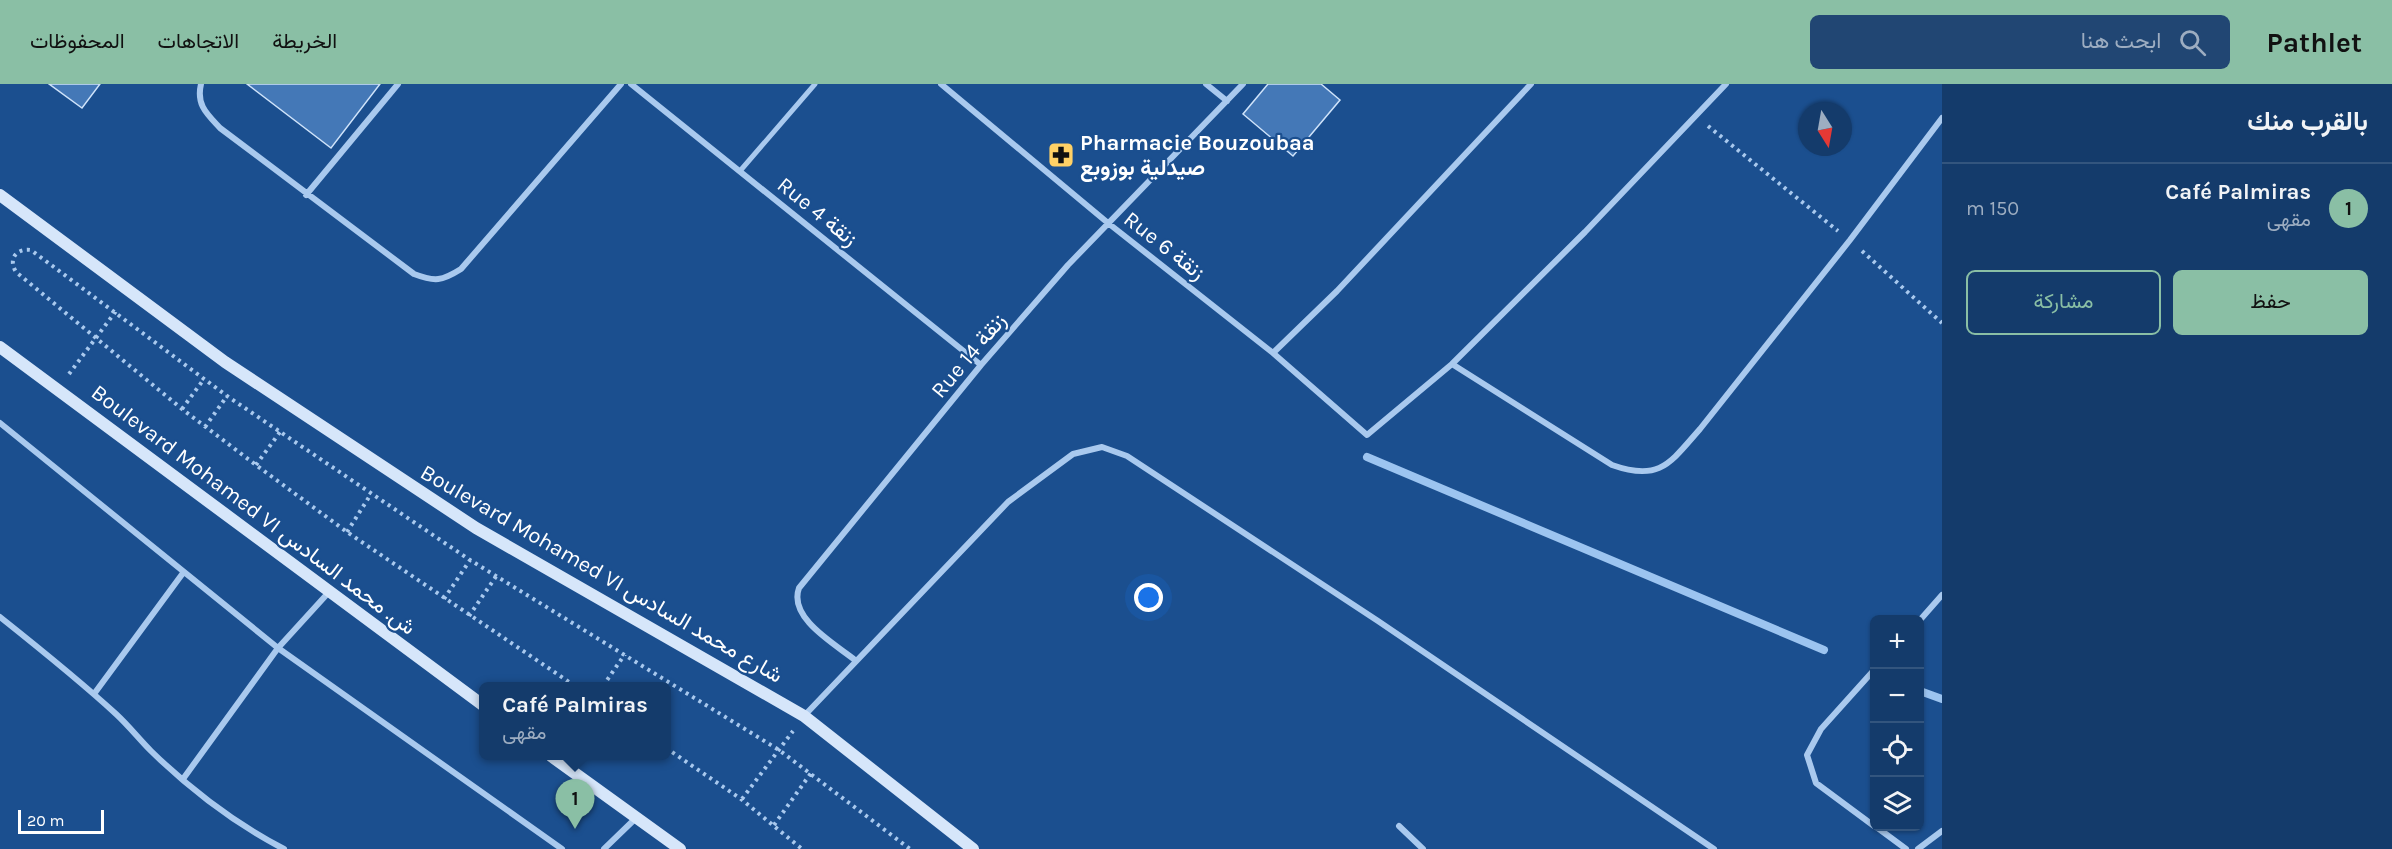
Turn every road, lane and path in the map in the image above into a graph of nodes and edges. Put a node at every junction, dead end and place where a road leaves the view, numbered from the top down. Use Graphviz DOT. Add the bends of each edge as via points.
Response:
graph roads {
  1 [pos="201,84"];
  2 [pos="398,84"];
  3 [pos="621,84"];
  4 [pos="631,84"];
  5 [pos="815,84"];
  6 [pos="941,84"];
  7 [pos="1206,84"];
  8 [pos="1243,84"];
  9 [pos="1531,84"];
  10 [pos="1726,84"];
  11 [pos="1227,101"];
  12 [pos="1695,116"];
  13 [pos="1942,118"];
  14 [pos="740,171"];
  15 [pos="0,195"];
  16 [pos="306,195"];
  17 [pos="1108,223"];
  18 [pos="1850,240"];
  19 [pos="130,292"];
  20 [pos="115,312"];
  21 [pos="1942,323"];
  22 [pos="96,338"];
  23 [pos="0,347"];
  24 [pos="1273,353"];
  25 [pos="1452,364"];
  26 [pos="981,365"];
  27 [pos="204,379"];
  28 [pos="57,389"];
  29 [pos="227,396"];
  30 [pos="182,409"];
  31 [pos="0,423"];
  32 [pos="205,427"];
  33 [pos="280,432"];
  34 [pos="256,465"];
  35 [pos="371,494"];
  36 [pos="347,532"];
  37 [pos="470,560"];
  38 [pos="183,573"];
  39 [pos="497,575"];
  40 [pos="330,592"];
  41 [pos="1942,595"];
  42 [pos="444,599"];
  43 [pos="1924,615"];
  44 [pos="0,616"];
  45 [pos="469,616"];
  46 [pos="278,648"];
  47 [pos="625,654"];
  48 [pos="855,660"];
  49 [pos="1870,675"];
  50 [pos="568,682"];
  51 [pos="606,682"];
  52 [pos="670,682"];
  53 [pos="671,683"];
  54 [pos="94,694"];
  55 [pos="479,703"];
  56 [pos="804,716"];
  57 [pos="779,750"];
  58 [pos="671,751"];
  59 [pos="556,760"];
  60 [pos="811,773"];
  61 [pos="183,779"];
  62 [pos="741,800"];
  63 [pos="636,818"];
  64 [pos="1870,822"];
  65 [pos="774,825"];
  66 [pos="1400,826"];
  67 [pos="1882,831"];
  68 [pos="1942,831"];
  69 [pos="284,849"];
  70 [pos="562,849"];
  71 [pos="604,849"];
  72 [pos="680,849"];
  73 [pos="802,849"];
  74 [pos="910,849"];
  75 [pos="973,849"];
  76 [pos="1423,849"];
  77 [pos="1714,849"];
  78 [pos="1906,849"];
  79 [pos="1918,849"];
  1 -- 16 [label="street" via="198,96 202,109 220,128"];
  2 -- 16 [label="street"];
  3 -- 16 [label="street" via="461,269 446,278 431,281 414,274"];
  4 -- 14 [label="street, Rue 4 زنقة"];
  5 -- 14 [label="street"];
  6 -- 17 [label="street, Rue 6 زنقة"];
  7 -- 11 [label="street"];
  8 -- 11 [label="street, Rue 14 زنقة"];
  9 -- 24 [label="street" via="1337,291"];
  10 -- 12 [label="street"];
  11 -- 17 [label="street, Rue 14 زنقة"];
  12 -- 18 [label="path"];
  12 -- 25 [label="street"];
  13 -- 18 [label="street"];
  14 -- 26 [label="street, Rue 4 زنقة"];
  15 -- 19 [label="main road, Boulevard Mohamed VI شارع محمد السادس"];
  17 -- 24 [label="street, Rue 6 زنقة"];
  17 -- 26 [label="street, Rue 14 زنقة"];
  18 -- 21 [label="path"];
  18 -- 25 [label="street" via="1700,429 1675,458 1656,470 1633,472 1612,465"];
  19 -- 20 [label="path"];
  19 -- 56 [label="main road, Boulevard Mohamed VI شارع محمد السادس" via="225,362 476,528"];
  20 -- 22 [label="path"];
  20 -- 22 [label="path" via="31,250 17,252 12,266 16,272"];
  20 -- 27 [label="path"];
  22 -- 28 [label="path"];
  22 -- 30 [label="path"];
  23 -- 28 [label="main road, Boulevard Mohamed VI ش. محمد السادس"];
  24 -- 25 [label="street, Rue 6 زنقة" via="1367,435"];
  26 -- 48 [label="street, Rue 14 زنقة" via="799,588 798,608 806,620"];
  27 -- 29 [label="path"];
  27 -- 30 [label="path"];
  28 -- 40 [label="main road, Boulevard Mohamed VI ش. محمد السادس"];
  29 -- 32 [label="path"];
  29 -- 33 [label="path"];
  30 -- 32 [label="path"];
  31 -- 38 [label="street"];
  32 -- 34 [label="path"];
  33 -- 34 [label="path"];
  33 -- 35 [label="path"];
  34 -- 36 [label="path"];
  35 -- 36 [label="path"];
  35 -- 37 [label="path"];
  36 -- 42 [label="path"];
  37 -- 39 [label="path"];
  37 -- 42 [label="path"];
  38 -- 46 [label="street"];
  38 -- 54 [label="street"];
  39 -- 45 [label="path"];
  39 -- 47 [label="path"];
  40 -- 46 [label="street"];
  40 -- 55 [label="main road, Boulevard Mohamed VI ش. محمد السادس"];
  41 -- 43 [label="street"];
  42 -- 45 [label="path"];
  44 -- 54 [label="street"];
  45 -- 50 [label="path"];
  46 -- 61 [label="street"];
  46 -- 70 [label="street"];
  47 -- 51 [label="path"];
  47 -- 52 [label="path"];
  48 -- 56 [label="street"];
  48 -- 77 [label="street" via="1008,502 1073,454 1102,447 1127,456"];
  49 -- 64 [label="street" via="1821,729 1807,755 1816,783"];
  53 -- 57 [label="path"];
  54 -- 61 [label="street"];
  56 -- 57 [label="path"];
  56 -- 75 [label="main road, Boulevard Mohamed VI شارع محمد السادس"];
  57 -- 60 [label="path"];
  57 -- 62 [label="path"];
  58 -- 62 [label="path"];
  59 -- 63 [label="main road"];
  60 -- 65 [label="path"];
  60 -- 74 [label="path"];
  61 -- 69 [label="street"];
  62 -- 65 [label="path"];
  63 -- 71 [label="street"];
  63 -- 72 [label="main road"];
  65 -- 73 [label="path"];
  66 -- 76 [label="street"];
  67 -- 78 [label="street"];
  68 -- 79 [label="street"];
}
